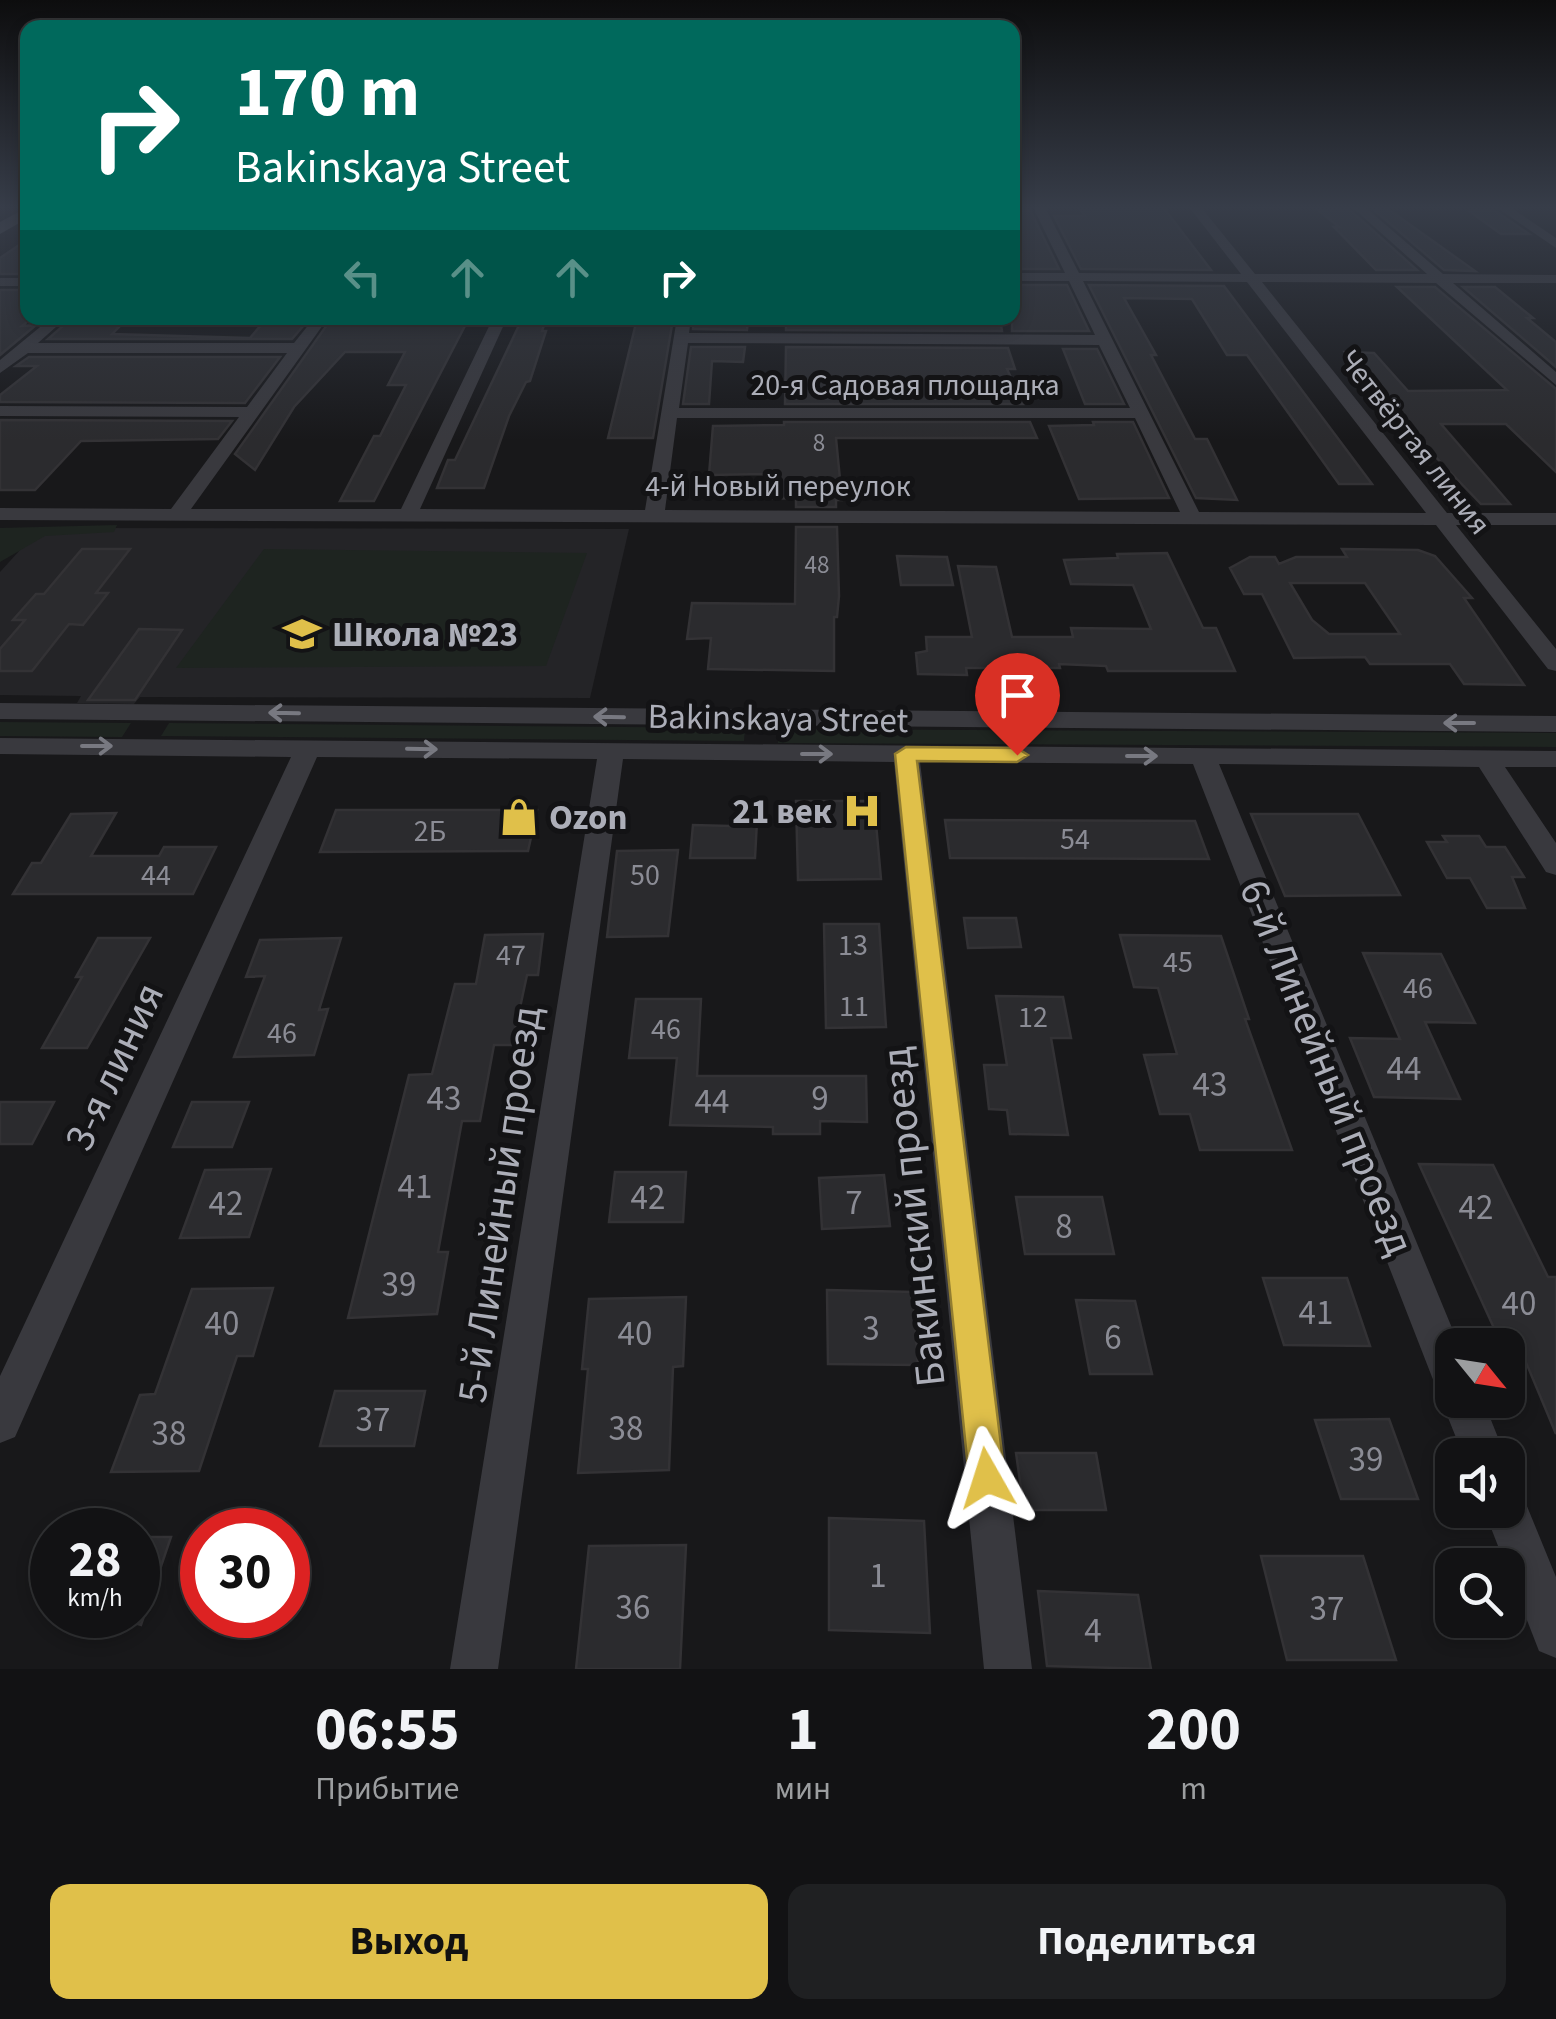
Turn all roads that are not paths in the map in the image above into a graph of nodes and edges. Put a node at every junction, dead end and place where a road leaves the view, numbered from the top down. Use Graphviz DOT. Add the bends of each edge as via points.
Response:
graph roads {
  1 [pos="1079,285"];
  2 [pos="1255,285"];
  3 [pos="1448,285"];
  4 [pos="51,325"];
  5 [pos="316,325"];
  6 [pos="497,325"];
  7 [pos="683,325"];
  8 [pos="680,338"];
  9 [pos="1106,340"];
  10 [pos="23,348"];
  11 [pos="298,348"];
  12 [pos="0,368"];
  13 [pos="1556,380"];
  14 [pos="0,411"];
  15 [pos="250,412"];
  16 [pos="669,413"];
  17 [pos="1141,413"];
  18 [pos="0,514"];
  19 [pos="176,514"];
  20 [pos="408,515"];
  21 [pos="654,516"];
  22 [pos="1192,517"];
  23 [pos="1440,518"];
  24 [pos="1556,519"];
  25 [pos="1556,664"];
  26 [pos="0,711"];
  27 [pos="163,712"];
  28 [pos="766,718"];
  29 [pos="1556,724"];
  30 [pos="0,746"];
  31 [pos="141,746"];
  32 [pos="308,748"];
  33 [pos="611,752"];
  34 [pos="764,753"];
  35 [pos="906,754"];
  36 [pos="1203,756"];
  37 [pos="1486,758"];
  38 [pos="1556,758"];
  39 [pos="1556,865"];
  40 [pos="1435,1335"];
  41 [pos="0,1422"];
  42 [pos="1513,1528"];
  43 [pos="1556,1634"];
  44 [pos="474,1669"];
  45 [pos="1008,1669"];
  1 -- 9 [label="street"];
  2 -- 23 [label="street, Четвёртая линия"];
  3 -- 13 [label="street"];
  4 -- 10 [label="street"];
  5 -- 11 [label="street"];
  6 -- 20 [label="street"];
  7 -- 8 [label="street"];
  8 -- 9 [label="street, 20-я Садовая площадка"];
  8 -- 16 [label="street"];
  9 -- 17 [label="street"];
  10 -- 11 [label="street"];
  10 -- 12 [label="street"];
  11 -- 15 [label="street"];
  14 -- 15 [label="street"];
  15 -- 19 [label="street"];
  16 -- 17 [label="street, 20-я Садовая площадка"];
  16 -- 21 [label="street"];
  17 -- 22 [label="street"];
  18 -- 19 [label="street, 4-й Новый переулок"];
  19 -- 20 [label="street, 4-й Новый переулок"];
  20 -- 21 [label="street, 4-й Новый переулок"];
  21 -- 22 [label="street, 4-й Новый переулок"];
  22 -- 23 [label="street, 4-й Новый переулок"];
  23 -- 24 [label="street, 4-й Новый переулок"];
  23 -- 25 [label="street, Четвёртая линия"];
  26 -- 27 [label="street, Bakinskaya Street"];
  28 -- 27 [label="street, Bakinskaya Street, one-way"];
  27 -- 31 [label="street"];
  29 -- 28 [label="street, Bakinskaya Street, one-way"];
  28 -- 34 [label="street"];
  30 -- 31 [label="street, Bakinskaya Street, one-way"];
  31 -- 32 [label="street, Bakinskaya Street"];
  32 -- 33 [label="street, Bakinskaya Street, one-way"];
  32 -- 41 [label="street, 3-я линия"];
  33 -- 34 [label="street, Bakinskaya Street"];
  33 -- 44 [label="street, 5-й Линейный проезд"];
  34 -- 35 [label="street, Bakinskaya Street, one-way"];
  35 -- 36 [label="street, Bakinskaya Street, one-way"];
  35 -- 45 [label="street, Бакинский проезд"];
  36 -- 37 [label="street, Bakinskaya Street"];
  36 -- 40 [label="street, 6-й Линейный проезд"];
  37 -- 38 [label="street, Bakinskaya Street"];
  37 -- 39 [label="street"];
  42 -- 43 [label="street"];
}
